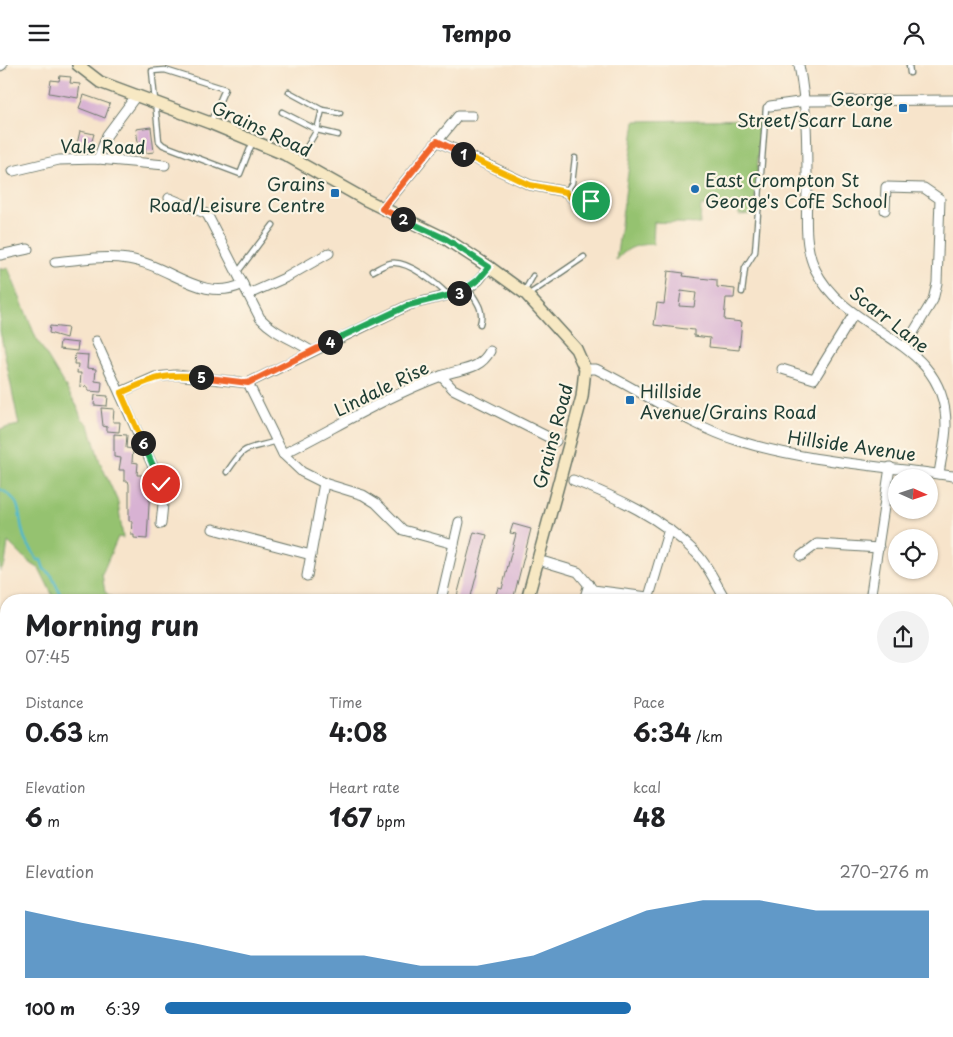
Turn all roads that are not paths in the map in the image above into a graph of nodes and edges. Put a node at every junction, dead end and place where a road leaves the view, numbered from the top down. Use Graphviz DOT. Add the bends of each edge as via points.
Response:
graph roads {
  1 [pos="78,65"];
  2 [pos="799,65"];
  3 [pos="909,65"];
  4 [pos="910,73"];
  5 [pos="289,92"];
  6 [pos="136,96"];
  7 [pos="953,100"];
  8 [pos="806,101"];
  9 [pos="154,102"];
  10 [pos="770,106"];
  11 [pos="322,109"];
  12 [pos="282,112"];
  13 [pos="340,113"];
  14 [pos="472,116"];
  15 [pos="210,123"];
  16 [pos="317,130"];
  17 [pos="338,135"];
  18 [pos="253,140"];
  19 [pos="437,141"];
  20 [pos="98,159"];
  21 [pos="575,159"];
  22 [pos="298,162"];
  23 [pos="164,165"];
  24 [pos="13,171"];
  25 [pos="566,192"];
  26 [pos="169,197"];
  27 [pos="591,201"];
  28 [pos="382,209"];
  29 [pos="885,210"];
  30 [pos="273,225"];
  31 [pos="28,249"];
  32 [pos="329,253"];
  33 [pos="0,255"];
  34 [pos="584,257"];
  35 [pos="55,262"];
  36 [pos="489,267"];
  37 [pos="373,271"];
  38 [pos="237,273"];
  39 [pos="533,276"];
  40 [pos="243,284"];
  41 [pos="468,288"];
  42 [pos="742,291"];
  43 [pos="249,294"];
  44 [pos="525,294"];
  45 [pos="449,296"];
  46 [pos="854,314"];
  47 [pos="480,324"];
  48 [pos="96,341"];
  49 [pos="905,346"];
  50 [pos="311,351"];
  51 [pos="490,351"];
  52 [pos="585,369"];
  53 [pos="782,369"];
  54 [pos="441,376"];
  55 [pos="248,383"];
  56 [pos="121,393"];
  57 [pos="949,426"];
  58 [pos="277,441"];
  59 [pos="556,441"];
  60 [pos="284,455"];
  61 [pos="890,467"];
  62 [pos="904,469"];
  63 [pos="227,473"];
  64 [pos="938,474"];
  65 [pos="953,476"];
  66 [pos="573,480"];
  67 [pos="324,483"];
  68 [pos="459,522"];
  69 [pos="161,524"];
  70 [pos="213,529"];
  71 [pos="669,529"];
  72 [pos="454,545"];
  73 [pos="879,548"];
  74 [pos="311,555"];
  75 [pos="801,556"];
  76 [pos="545,562"];
  77 [pos="307,576"];
  78 [pos="589,584"];
  79 [pos="442,594"];
  80 [pos="529,594"];
  81 [pos="586,594"];
  82 [pos="617,594"];
  83 [pos="650,594"];
  84 [pos="722,594"];
  85 [pos="871,594"];
  1 -- 6 [label="street, Grains Road" via="100,82"];
  2 -- 8 [label="street, Scarr Lane"];
  3 -- 4 [label="lane"];
  5 -- 11 [label="lane"];
  6 -- 9 [label="street, Grains Road"];
  6 -- 20 [label="street" via="107,135"];
  7 -- 8 [label="street"];
  8 -- 10 [label="street"];
  8 -- 46 [label="street, Scarr Lane" via="808,240 815,269 834,296"];
  9 -- 15 [label="street, Grains Road"];
  9 -- 15 [label="lane" via="152,71 157,69 225,89"];
  9 -- 18 [label="lane" via="159,141 163,145 240,174"];
  10 -- 42 [label="lane" via="766,107 755,252 745,269"];
  11 -- 13 [label="lane"];
  11 -- 16 [label="lane"];
  12 -- 16 [label="lane"];
  14 -- 19 [label="street" via="458,117"];
  15 -- 18 [label="street, Grains Road"];
  16 -- 17 [label="lane"];
  16 -- 22 [label="lane"];
  18 -- 22 [label="street, Grains Road"];
  19 -- 25 [label="street" via="530,185"];
  19 -- 28 [label="street"];
  20 -- 23 [label="street, Vale Road"];
  20 -- 24 [label="street, Vale Road" via="59,160"];
  21 -- 25 [label="lane" via="572,183"];
  22 -- 28 [label="street, Grains Road"];
  25 -- 27 [label="street" via="572,199"];
  26 -- 38 [label="street" via="207,215"];
  28 -- 36 [label="street, Grains Road" via="446,239"];
  29 -- 49 [label="street" via="886,187 924,188 940,199 937,283 933,300"];
  30 -- 38 [label="lane"];
  31 -- 33 [label="street"];
  32 -- 43 [label="street"];
  34 -- 44 [label="lane"];
  35 -- 40 [label="street" via="126,258 217,291"];
  36 -- 41 [label="street"];
  36 -- 44 [label="street, Grains Road"];
  37 -- 45 [label="lane" via="391,263 400,263 435,281"];
  38 -- 40 [label="street"];
  39 -- 44 [label="lane"];
  40 -- 43 [label="street"];
  41 -- 45 [label="street"];
  41 -- 47 [label="lane" via="482,313"];
  43 -- 50 [label="street" via="260,318 272,331"];
  44 -- 52 [label="street, Grains Road" via="576,349"];
  45 -- 50 [label="street" via="409,305"];
  46 -- 49 [label="street, Scarr Lane"];
  46 -- 53 [label="street" via="814,379"];
  48 -- 56 [label="street"];
  49 -- 57 [label="street, Scarr Lane" via="934,377"];
  50 -- 55 [label="street"];
  51 -- 54 [label="street, Lindale Rise" via="476,366"];
  52 -- 61 [label="street, Hillside Avenue" via="596,369 694,423 737,441 775,451"];
  52 -- 80 [label="street, Grains Road" via="582,397"];
  54 -- 59 [label="street" via="453,389"];
  54 -- 60 [label="street, Lindale Rise"];
  55 -- 56 [label="street" via="176,375 155,377"];
  55 -- 58 [label="street"];
  56 -- 69 [label="street" via="163,490"];
  57 -- 64 [label="street, Scarr Lane"];
  58 -- 60 [label="street"];
  58 -- 63 [label="lane" via="242,451"];
  60 -- 67 [label="street" via="302,472"];
  61 -- 62 [label="street, Hillside Avenue"];
  61 -- 73 [label="street"];
  64 -- 65 [label="street, Hillside Avenue"];
  66 -- 71 [label="street" via="613,496"];
  67 -- 72 [label="street" via="363,495 376,503 403,530"];
  67 -- 74 [label="street"];
  68 -- 72 [label="street"];
  70 -- 74 [label="street"];
  71 -- 83 [label="street"];
  71 -- 84 [label="street" via="696,553"];
  72 -- 79 [label="street"];
  73 -- 75 [label="street" via="816,544"];
  73 -- 85 [label="street"];
  74 -- 77 [label="street"];
  76 -- 78 [label="street" via="577,572"];
  78 -- 81 [label="street"];
  78 -- 82 [label="street" via="593,590"];
}
